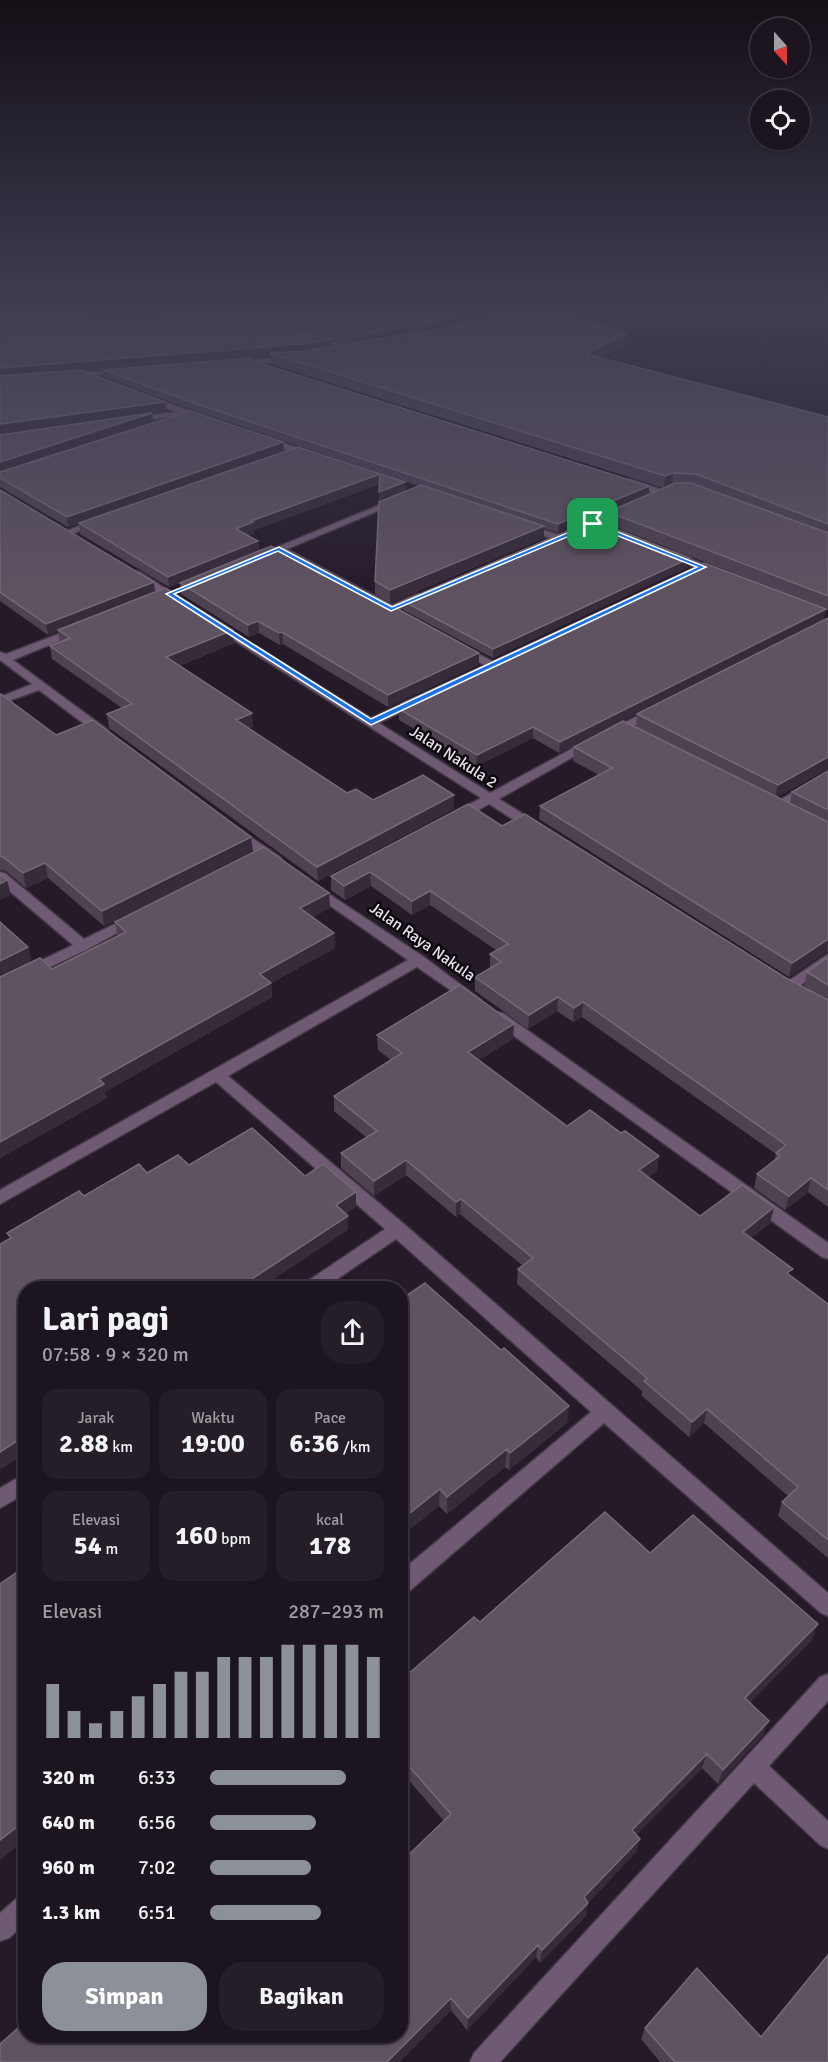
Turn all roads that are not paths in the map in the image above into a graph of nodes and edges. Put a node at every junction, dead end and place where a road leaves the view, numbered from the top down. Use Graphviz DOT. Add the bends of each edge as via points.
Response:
graph roads {
  1 [pos="166,405"];
  2 [pos="189,414"];
  3 [pos="128,421"];
  4 [pos="213,422"];
  5 [pos="146,430"];
  6 [pos="257,437"];
  7 [pos="300,451"];
  8 [pos="278,459"];
  9 [pos="322,459"];
  10 [pos="619,479"];
  11 [pos="410,496"];
  12 [pos="113,516"];
  13 [pos="517,524"];
  14 [pos="593,524"];
  15 [pos="604,528"];
  16 [pos="69,532"];
  17 [pos="559,538"];
  18 [pos="538,547"];
  19 [pos="279,549"];
  20 [pos="659,550"];
  21 [pos="246,562"];
  22 [pos="129,569"];
  23 [pos="734,579"];
  24 [pos="433,591"];
  25 [pos="189,607"];
  26 [pos="210,620"];
  27 [pos="92,624"];
  28 [pos="452,643"];
  29 [pos="2,657"];
  30 [pos="492,665"];
  31 [pos="40,685"];
  32 [pos="432,694"];
  33 [pos="0,701"];
  34 [pos="663,706"];
  35 [pos="371,722"];
  36 [pos="115,741"];
  37 [pos="828,775"];
  38 [pos="490,799"];
  39 [pos="776,806"];
  40 [pos="449,820"];
  41 [pos="228,825"];
  42 [pos="549,837"];
  43 [pos="283,866"];
  44 [pos="0,876"];
  45 [pos="300,878"];
  46 [pos="144,915"];
  47 [pos="83,945"];
  48 [pos="828,959"];
  49 [pos="419,960"];
  50 [pos="0,986"];
  51 [pos="789,987"];
  52 [pos="217,1076"];
  53 [pos="0,1198"];
  54 [pos="398,1229"];
  55 [pos="828,1252"];
  56 [pos="321,1281"];
  57 [pos="603,1413"];
  58 [pos="18,1487"];
  59 [pos="0,1499"];
  60 [pos="408,1579"];
  61 [pos="828,1606"];
  62 [pos="828,1685"];
  63 [pos="753,1767"];
  64 [pos="828,1837"];
  65 [pos="18,1914"];
  66 [pos="0,1929"];
  67 [pos="483,2062"];
  1 -- 2 [label="street"];
  2 -- 3 [label="street"];
  2 -- 4 [label="street"];
  2 -- 5 [label="street"];
  6 -- 7 [label="street"];
  7 -- 8 [label="street"];
  7 -- 9 [label="street"];
  10 -- 14 [label="street" via="668,491"];
  11 -- 19 [label="street"];
  12 -- 16 [label="street"];
  13 -- 17 [label="street"];
  14 -- 15 [label="street"];
  14 -- 17 [label="street"];
  17 -- 18 [label="street"];
  19 -- 21 [label="street"];
  19 -- 24 [label="street" via="396,612"];
  20 -- 23 [label="street" via="698,569"];
  22 -- 25 [label="street"];
  26 -- 35 [label="street, Jalan Nakula 2"];
  27 -- 29 [label="street"];
  28 -- 30 [label="street"];
  29 -- 31 [label="street"];
  31 -- 33 [label="street"];
  31 -- 36 [label="street"];
  32 -- 35 [label="street"];
  34 -- 38 [label="street" via="627,729"];
  35 -- 38 [label="street, Jalan Nakula 2"];
  37 -- 39 [label="street"];
  38 -- 40 [label="street"];
  38 -- 42 [label="street, Jalan Nakula 2"];
  41 -- 43 [label="street" via="261,856"];
  44 -- 47 [label="street"];
  45 -- 49 [label="street, Jalan Raya Nakula" via="322,887"];
  46 -- 47 [label="street"];
  47 -- 50 [label="street"];
  48 -- 51 [label="street"];
  49 -- 52 [label="street"];
  49 -- 55 [label="street, Jalan Raya Nakula"];
  52 -- 53 [label="street"];
  52 -- 54 [label="street"];
  54 -- 56 [label="street"];
  54 -- 57 [label="street"];
  57 -- 60 [label="street"];
  57 -- 61 [label="street"];
  58 -- 59 [label="street"];
  62 -- 63 [label="street"];
  63 -- 64 [label="street"];
  63 -- 67 [label="street"];
  65 -- 66 [label="street"];
}
